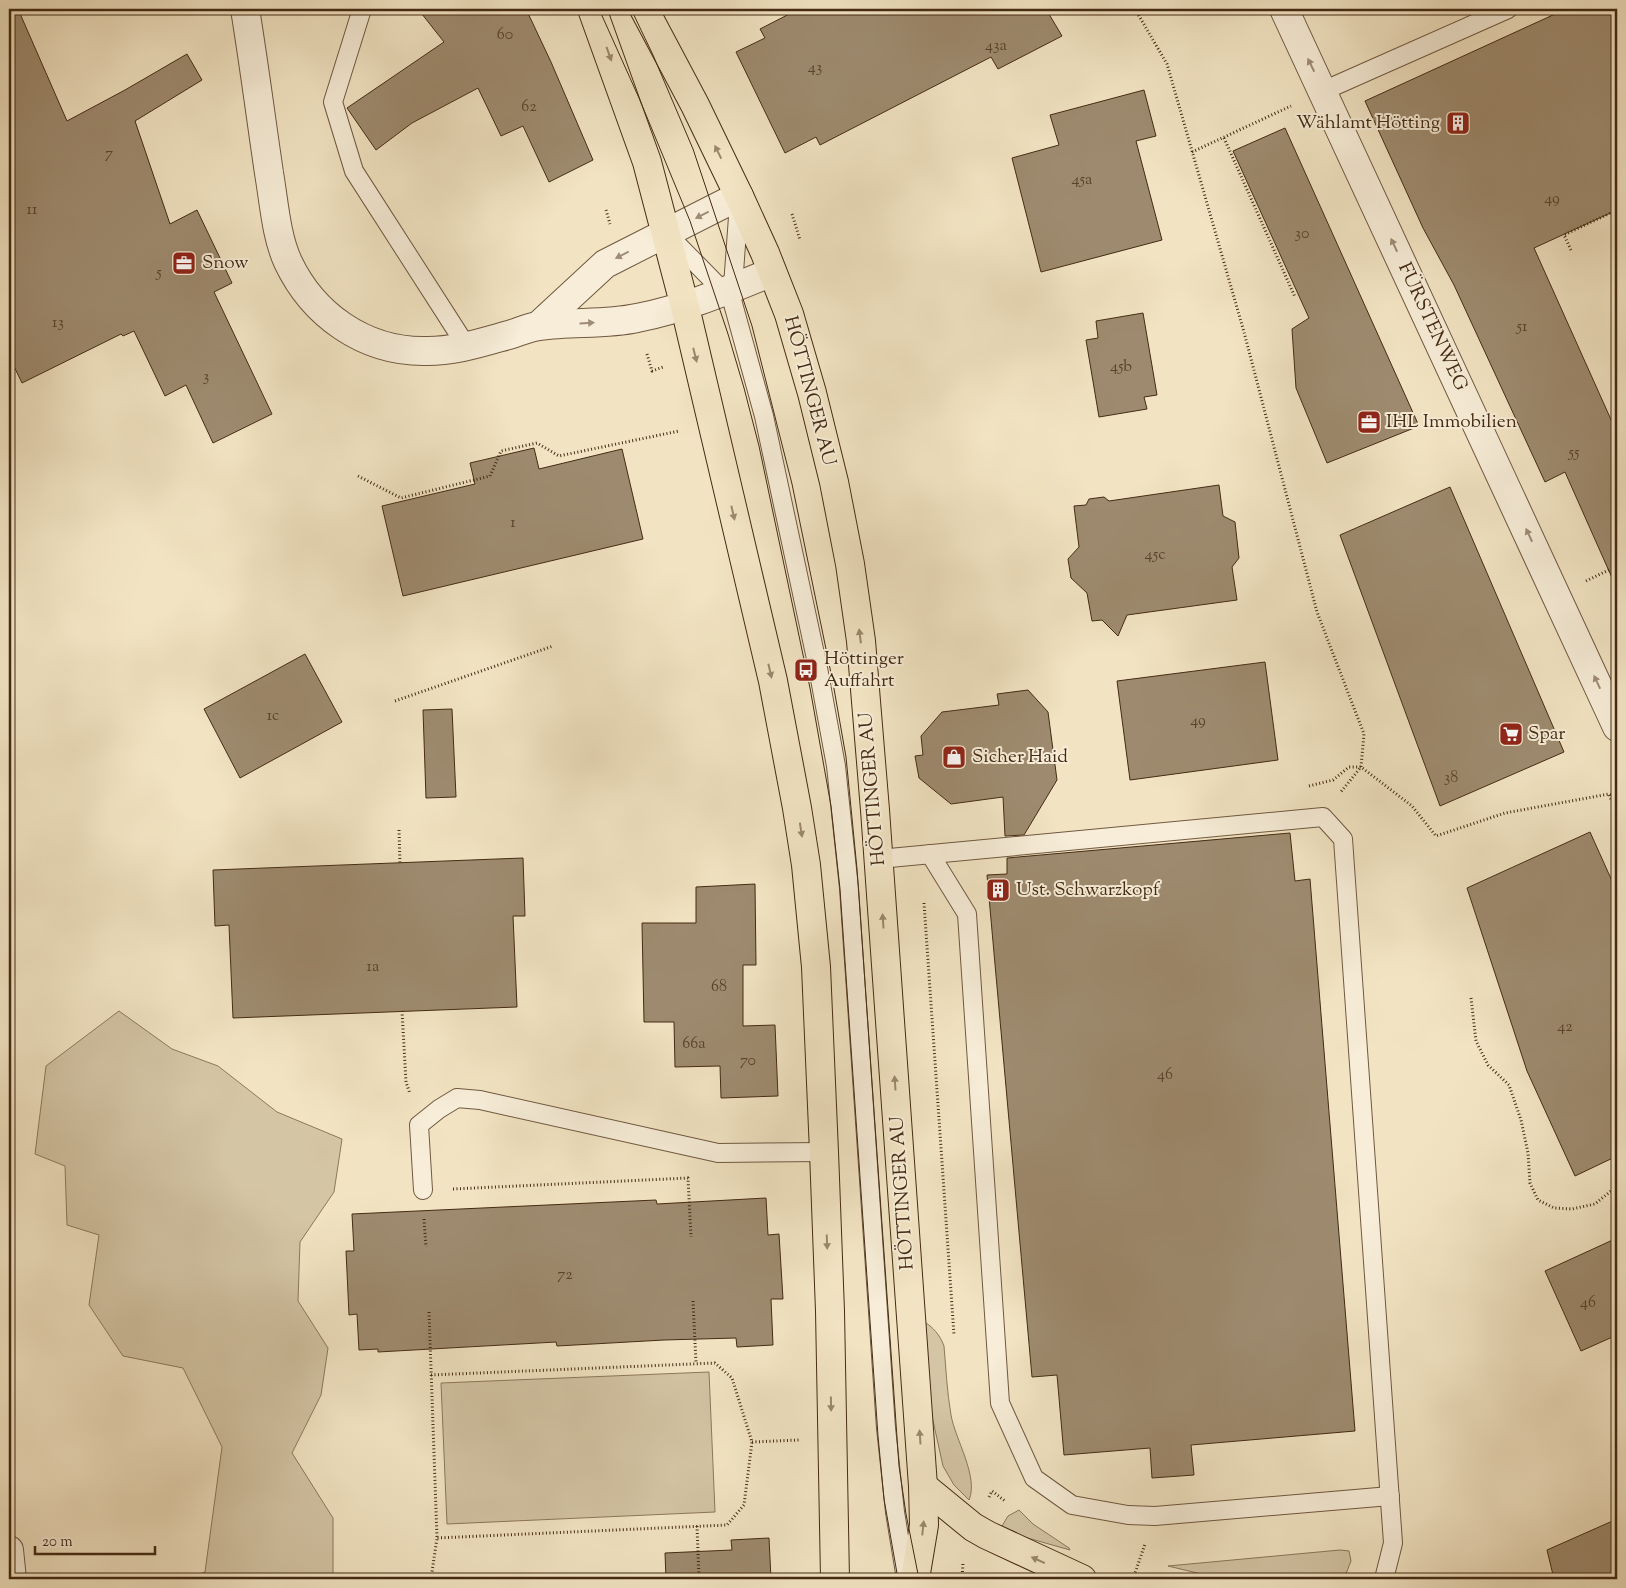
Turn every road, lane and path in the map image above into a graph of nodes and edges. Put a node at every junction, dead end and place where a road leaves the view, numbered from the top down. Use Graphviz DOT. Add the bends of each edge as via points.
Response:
graph roads {
  1 [pos="245,9"];
  2 [pos="362,9"];
  3 [pos="592,9"];
  4 [pos="644,9"];
  5 [pos="1135,9"];
  6 [pos="1284,9"];
  7 [pos="1508,9"];
  8 [pos="1323,91"];
  9 [pos="1224,138"];
  10 [pos="1192,152"];
  11 [pos="739,196"];
  12 [pos="606,210"];
  13 [pos="1617,210"];
  14 [pos="611,228"];
  15 [pos="666,233"];
  16 [pos="1571,250"];
  17 [pos="772,272"];
  18 [pos="729,293"];
  19 [pos="1295,297"];
  20 [pos="685,307"];
  21 [pos="538,326"];
  22 [pos="467,347"];
  23 [pos="647,354"];
  24 [pos="666,366"];
  25 [pos="712,424"];
  26 [pos="358,476"];
  27 [pos="553,646"];
  28 [pos="395,701"];
  29 [pos="1617,727"];
  30 [pos="1361,766"];
  31 [pos="1344,788"];
  32 [pos="1609,794"];
  33 [pos="1617,797"];
  34 [pos="1617,812"];
  35 [pos="399,830"];
  36 [pos="925,855"];
  37 [pos="879,859"];
  38 [pos="400,864"];
  39 [pos="1471,998"];
  40 [pos="402,1011"];
  41 [pos="419,1125"];
  42 [pos="824,1152"];
  43 [pos="1617,1186"];
  44 [pos="423,1190"];
  45 [pos="691,1237"];
  46 [pos="693,1301"];
  47 [pos="429,1312"];
  48 [pos="954,1335"];
  49 [pos="696,1363"];
  50 [pos="431,1375"];
  51 [pos="832,1438"];
  52 [pos="752,1442"];
  53 [pos="924,1486"];
  54 [pos="992,1491"];
  55 [pos="1390,1496"];
  56 [pos="1005,1501"];
  57 [pos="697,1526"];
  58 [pos="437,1538"];
  59 [pos="9,1550"];
  60 [pos="962,1573"];
  61 [pos="12,1579"];
  62 [pos="431,1579"];
  63 [pos="699,1579"];
  64 [pos="835,1579"];
  65 [pos="906,1579"];
  66 [pos="915,1579"];
  67 [pos="962,1579"];
  68 [pos="1082,1579"];
  69 [pos="1384,1579"];
  1 -- 22 [label="street" via="277,222 288,261 298,280 333,320 386,348 405,351"];
  2 -- 22 [label="lane" via="333,102 354,171"];
  3 -- 15 [label="main road, one-way" via="647,162"];
  11 -- 4 [label="main road, HÖTTINGER AU, one-way"];
  5 -- 10 [label="path" via="1167,64"];
  8 -- 6 [label="street, FÜRSTENWEG, one-way"];
  7 -- 8 [label="lane"];
  8 -- 9 [label="path"];
  29 -- 8 [label="street, FÜRSTENWEG, one-way"];
  9 -- 10 [label="path"];
  9 -- 19 [label="path"];
  10 -- 30 [label="path" via="1244,332 1317,612 1364,734"];
  11 -- 15 [label="street, one-way"];
  11 -- 17 [label="main road, HÖTTINGER AU"];
  11 -- 18 [label="lane"];
  12 -- 14 [label="path"];
  13 -- 16 [label="path" via="1564,235"];
  15 -- 18 [label="lane"];
  15 -- 20 [label="main road"];
  15 -- 21 [label="street, one-way" via="605,264"];
  17 -- 18 [label="street"];
  37 -- 17 [label="main road, HÖTTINGER AU, one-way" via="850,564 812,394 789,314"];
  18 -- 20 [label="street"];
  18 -- 65 [label="lane" via="766,424 836,766 850,888 886,1428"];
  21 -- 20 [label="street, one-way" via="637,319"];
  20 -- 25 [label="main road, one-way"];
  21 -- 22 [label="street"];
  23 -- 24 [label="path" via="652,370"];
  25 -- 26 [label="path" via="559,456 537,443 501,451 490,476 401,498"];
  25 -- 42 [label="main road, one-way" via="772,681 803,846 816,967"];
  27 -- 28 [label="path"];
  30 -- 31 [label="path"];
  30 -- 32 [label="path" via="1412,806 1436,836 1505,813"];
  32 -- 33 [label="path"];
  32 -- 34 [label="path"];
  35 -- 38 [label="path"];
  36 -- 37 [label="lane"];
  36 -- 48 [label="path"];
  36 -- 55 [label="lane" via="967,914 1000,1403 1034,1478 1072,1505 1128,1515 1155,1516"];
  36 -- 55 [label="lane" via="1323,817 1343,839"];
  53 -- 37 [label="main road, HÖTTINGER AU, one-way"];
  39 -- 43 [label="path" via="1476,1041 1488,1065 1509,1085 1521,1120 1530,1183 1538,1200 1554,1208 1572,1209 1595,1204"];
  40 -- 41 [label="path" via="406,1082"];
  41 -- 42 [label="lane" via="458,1098 480,1100 718,1153"];
  41 -- 44 [label="lane"];
  42 -- 51 [label="main road, one-way"];
  44 -- 45 [label="path" via="688,1178"];
  46 -- 49 [label="path"];
  47 -- 50 [label="path"];
  49 -- 50 [label="path"];
  49 -- 52 [label="path" via="715,1363 732,1378"];
  50 -- 58 [label="path"];
  51 -- 52 [label="path"];
  51 -- 64 [label="main road"];
  52 -- 57 [label="path" via="744,1506 727,1525"];
  66 -- 53 [label="main road, HÖTTINGER AU, one-way" via="924,1525"];
  68 -- 53 [label="main road, one-way" via="987,1536"];
  54 -- 56 [label="path"];
  55 -- 69 [label="lane" via="1393,1543"];
  57 -- 58 [label="path"];
  57 -- 63 [label="path"];
  58 -- 62 [label="path"];
  59 -- 61 [label="street"];
  60 -- 67 [label="path"];
}
